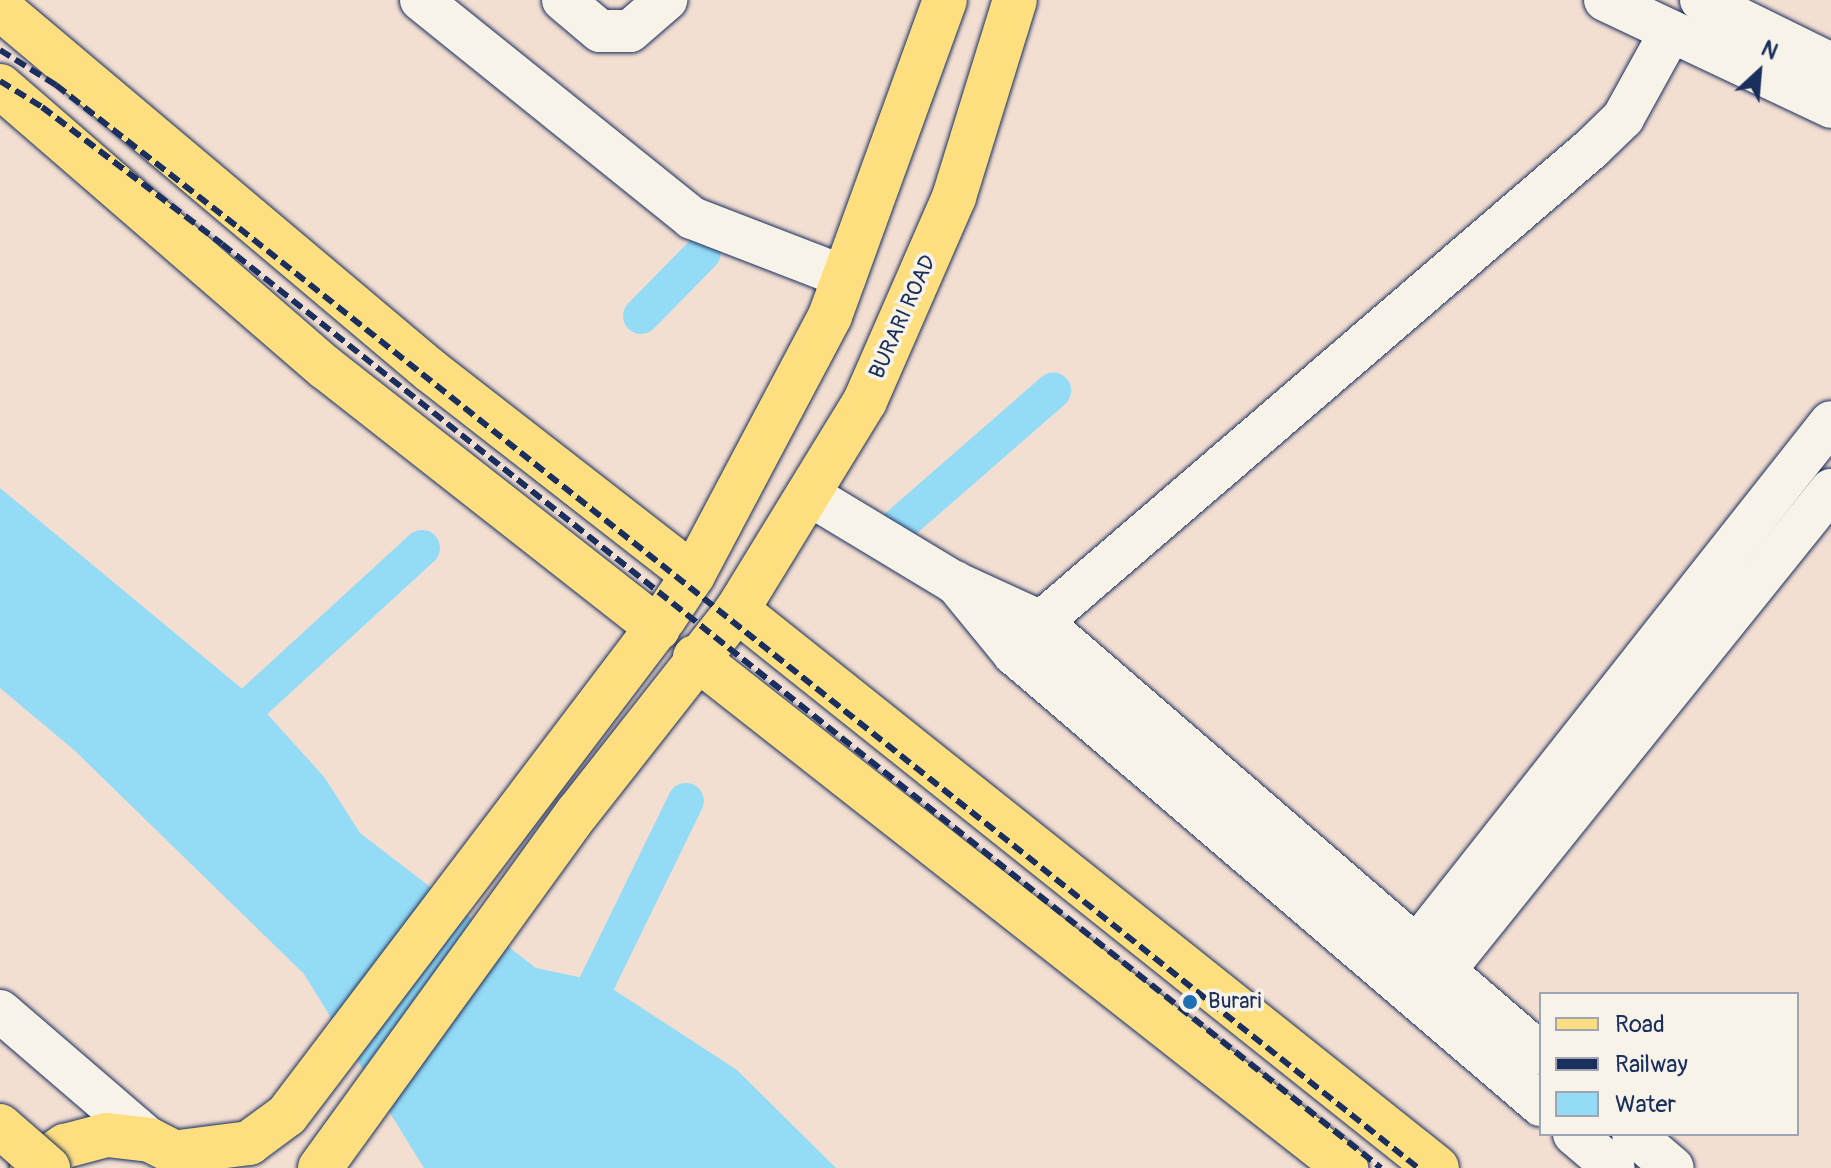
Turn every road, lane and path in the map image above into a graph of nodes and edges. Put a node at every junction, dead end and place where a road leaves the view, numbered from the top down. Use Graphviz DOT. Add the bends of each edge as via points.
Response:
graph roads {
  1 [pos="421,0"];
  2 [pos="563,0"];
  3 [pos="666,0"];
  4 [pos="945,0"];
  5 [pos="1015,0"];
  6 [pos="1605,0"];
  7 [pos="1701,0"];
  8 [pos="0,8"];
  9 [pos="1671,31"];
  10 [pos="1831,64"];
  11 [pos="0,86"];
  12 [pos="1831,107"];
  13 [pos="845,277"];
  14 [pos="1831,422"];
  15 [pos="1831,490"];
  16 [pos="808,494"];
  17 [pos="1730,550"];
  18 [pos="693,575"];
  19 [pos="1762,575"];
  20 [pos="954,582"];
  21 [pos="737,610"];
  22 [pos="1041,622"];
  23 [pos="658,628"];
  24 [pos="695,657"];
  25 [pos="1419,973"];
  26 [pos="0,1011"];
  27 [pos="1539,1053"];
  28 [pos="1539,1103"];
  29 [pos="0,1126"];
  30 [pos="1576,1136"];
  31 [pos="1635,1136"];
  32 [pos="178,1153"];
  33 [pos="323,1162"];
  34 [pos="32,1168"];
  35 [pos="48,1168"];
  36 [pos="1346,1168"];
  37 [pos="1437,1168"];
  38 [pos="1614,1168"];
  39 [pos="1673,1168"];
  1 -- 13 [label="street" via="692,218"];
  2 -- 3 [label="street" via="600,31 630,31"];
  4 -- 13 [label="main road"];
  5 -- 16 [label="main road, BURARI ROAD" via="985,110 917,290 865,401"];
  6 -- 9 [label="street"];
  7 -- 10 [label="street"];
  8 -- 18 [label="main road" via="431,371"];
  9 -- 12 [label="street"];
  9 -- 22 [label="street" via="1623,118 1591,149"];
  11 -- 23 [label="main road" via="326,368"];
  13 -- 18 [label="main road" via="830,316"];
  14 -- 17 [label="street"];
  15 -- 19 [label="street"];
  16 -- 20 [label="street"];
  16 -- 21 [label="main road, BURARI ROAD"];
  17 -- 19 [label="street"];
  17 -- 25 [label="street"];
  18 -- 23 [label="main road"];
  19 -- 25 [label="street"];
  20 -- 22 [label="street"];
  20 -- 25 [label="street" via="1014,654"];
  21 -- 24 [label="main road, BURARI ROAD"];
  21 -- 37 [label="main road"];
  22 -- 25 [label="street"];
  23 -- 32 [label="main road" via="287,1115 249,1143"];
  24 -- 33 [label="main road, BURARI ROAD"];
  24 -- 36 [label="main road"];
  25 -- 27 [label="street"];
  25 -- 28 [label="street"];
  26 -- 32 [label="street"];
  29 -- 35 [label="main road, bridge"];
  30 -- 38 [label="street"];
  31 -- 39 [label="street"];
  32 -- 34 [label="main road" via="107,1135 65,1146"];
}
